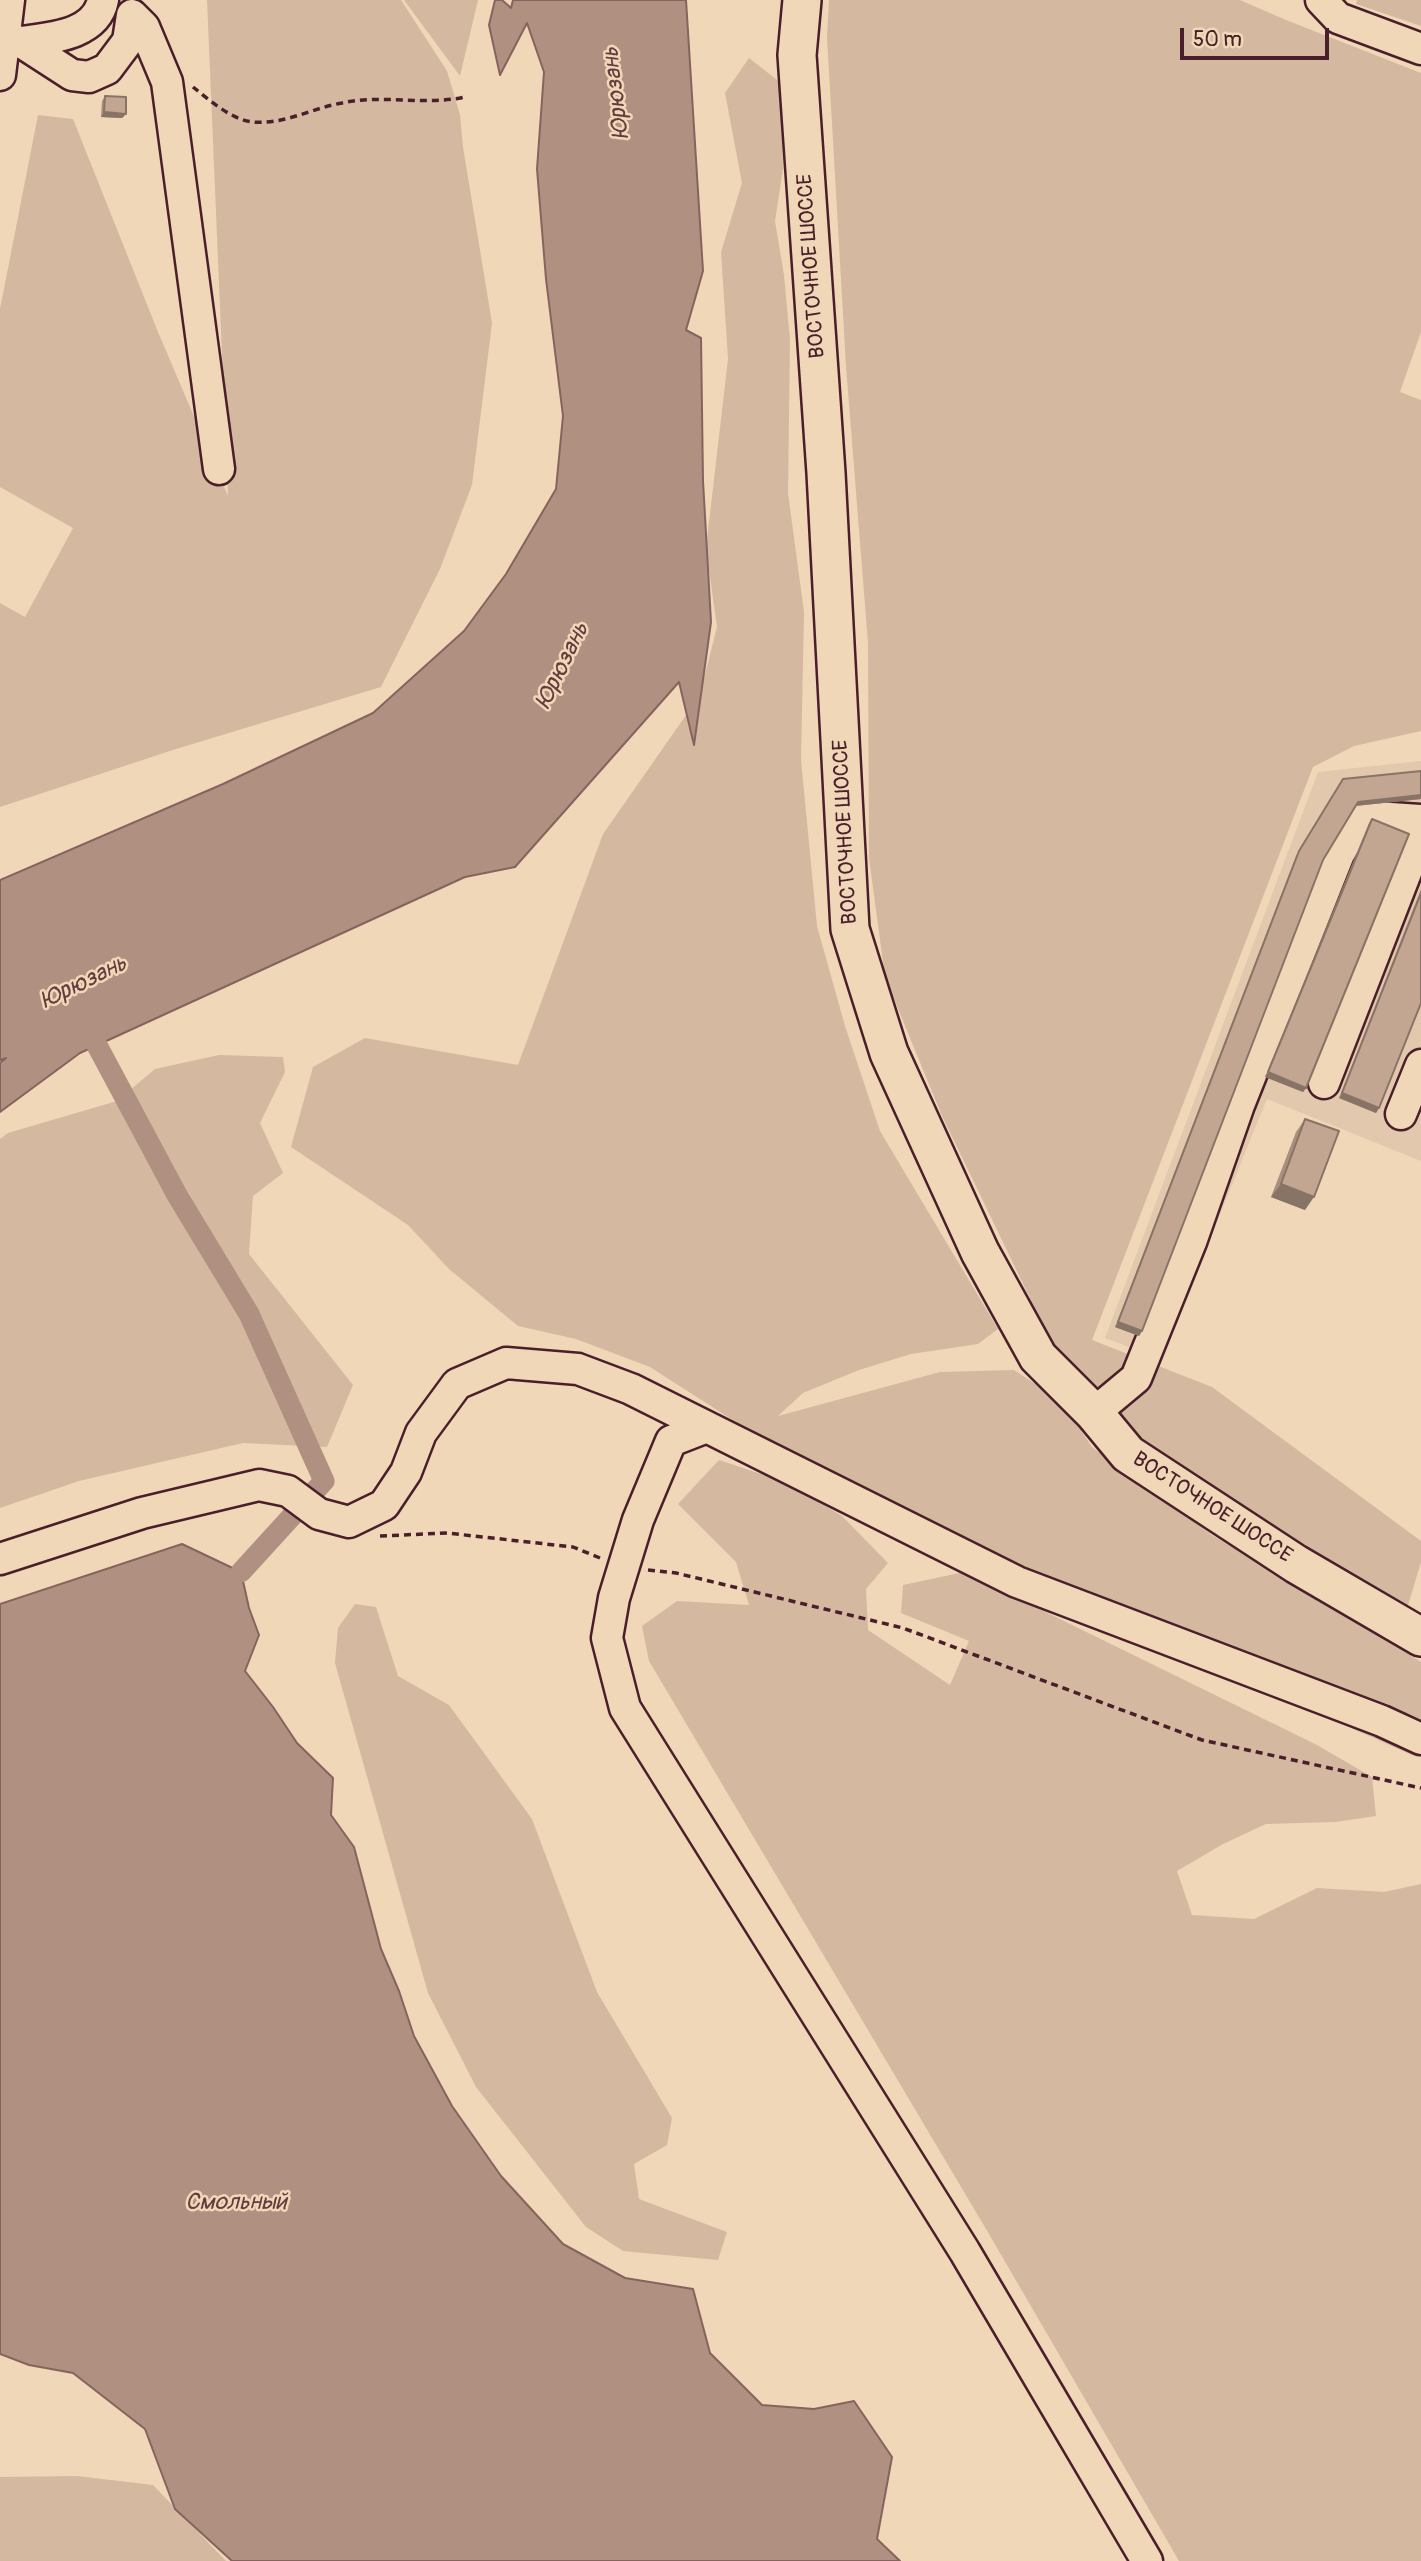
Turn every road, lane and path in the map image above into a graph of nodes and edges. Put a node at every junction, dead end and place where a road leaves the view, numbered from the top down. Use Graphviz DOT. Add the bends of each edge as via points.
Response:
graph roads {
  1 [pos="9,0"];
  2 [pos="103,0"];
  3 [pos="802,0"];
  4 [pos="1321,0"];
  5 [pos="13,40"];
  6 [pos="1421,49"];
  7 [pos="160,65"];
  8 [pos="0,75"];
  9 [pos="465,97"];
  10 [pos="219,469"];
  11 [pos="1421,820"];
  12 [pos="1421,834"];
  13 [pos="1421,1065"];
  14 [pos="1324,1083"];
  15 [pos="1401,1114"];
  16 [pos="1094,1413"];
  17 [pos="707,1427"];
  18 [pos="349,1522"];
  19 [pos="0,1559"];
  20 [pos="621,1567"];
  21 [pos="1421,1637"];
  22 [pos="1421,1739"];
  23 [pos="1421,1788"];
  24 [pos="1147,2561"];
  1 -- 5 [label="street"];
  2 -- 5 [label="street" via="98,13 71,35"];
  3 -- 16 [label="main road, ВОСТОЧНОЕ ШОССЕ" via="797,55 826,473 850,929 889,1053 980,1252 1038,1357"];
  4 -- 6 [label="street" via="1338,18"];
  5 -- 7 [label="street" via="72,75 89,77 107,69 128,41 132,15 144,27"];
  5 -- 8 [label="street"];
  7 -- 9 [label="path" via="250,122 279,121 369,99 428,102"];
  7 -- 10 [label="street" via="167,82"];
  11 -- 16 [label="street" via="1361,816 1339,854 1136,1378"];
  12 -- 14 [label="street"];
  13 -- 15 [label="street"];
  16 -- 21 [label="main road, ВОСТОЧНОЕ ШОССЕ" via="1128,1454 1296,1564"];
  17 -- 18 [label="street" via="578,1369 506,1363 457,1384 421,1433 406,1472 384,1505"];
  17 -- 20 [label="street" via="671,1441"];
  17 -- 22 [label="street" via="1017,1582"];
  18 -- 19 [label="street" via="319,1514 288,1491 259,1485 142,1513"];
  18 -- 20 [label="path" via="378,1536 447,1533 573,1547"];
  20 -- 23 [label="path" via="676,1573 903,1628 1202,1740"];
  20 -- 24 [label="street" via="607,1638 625,1708 965,2252"];
}
